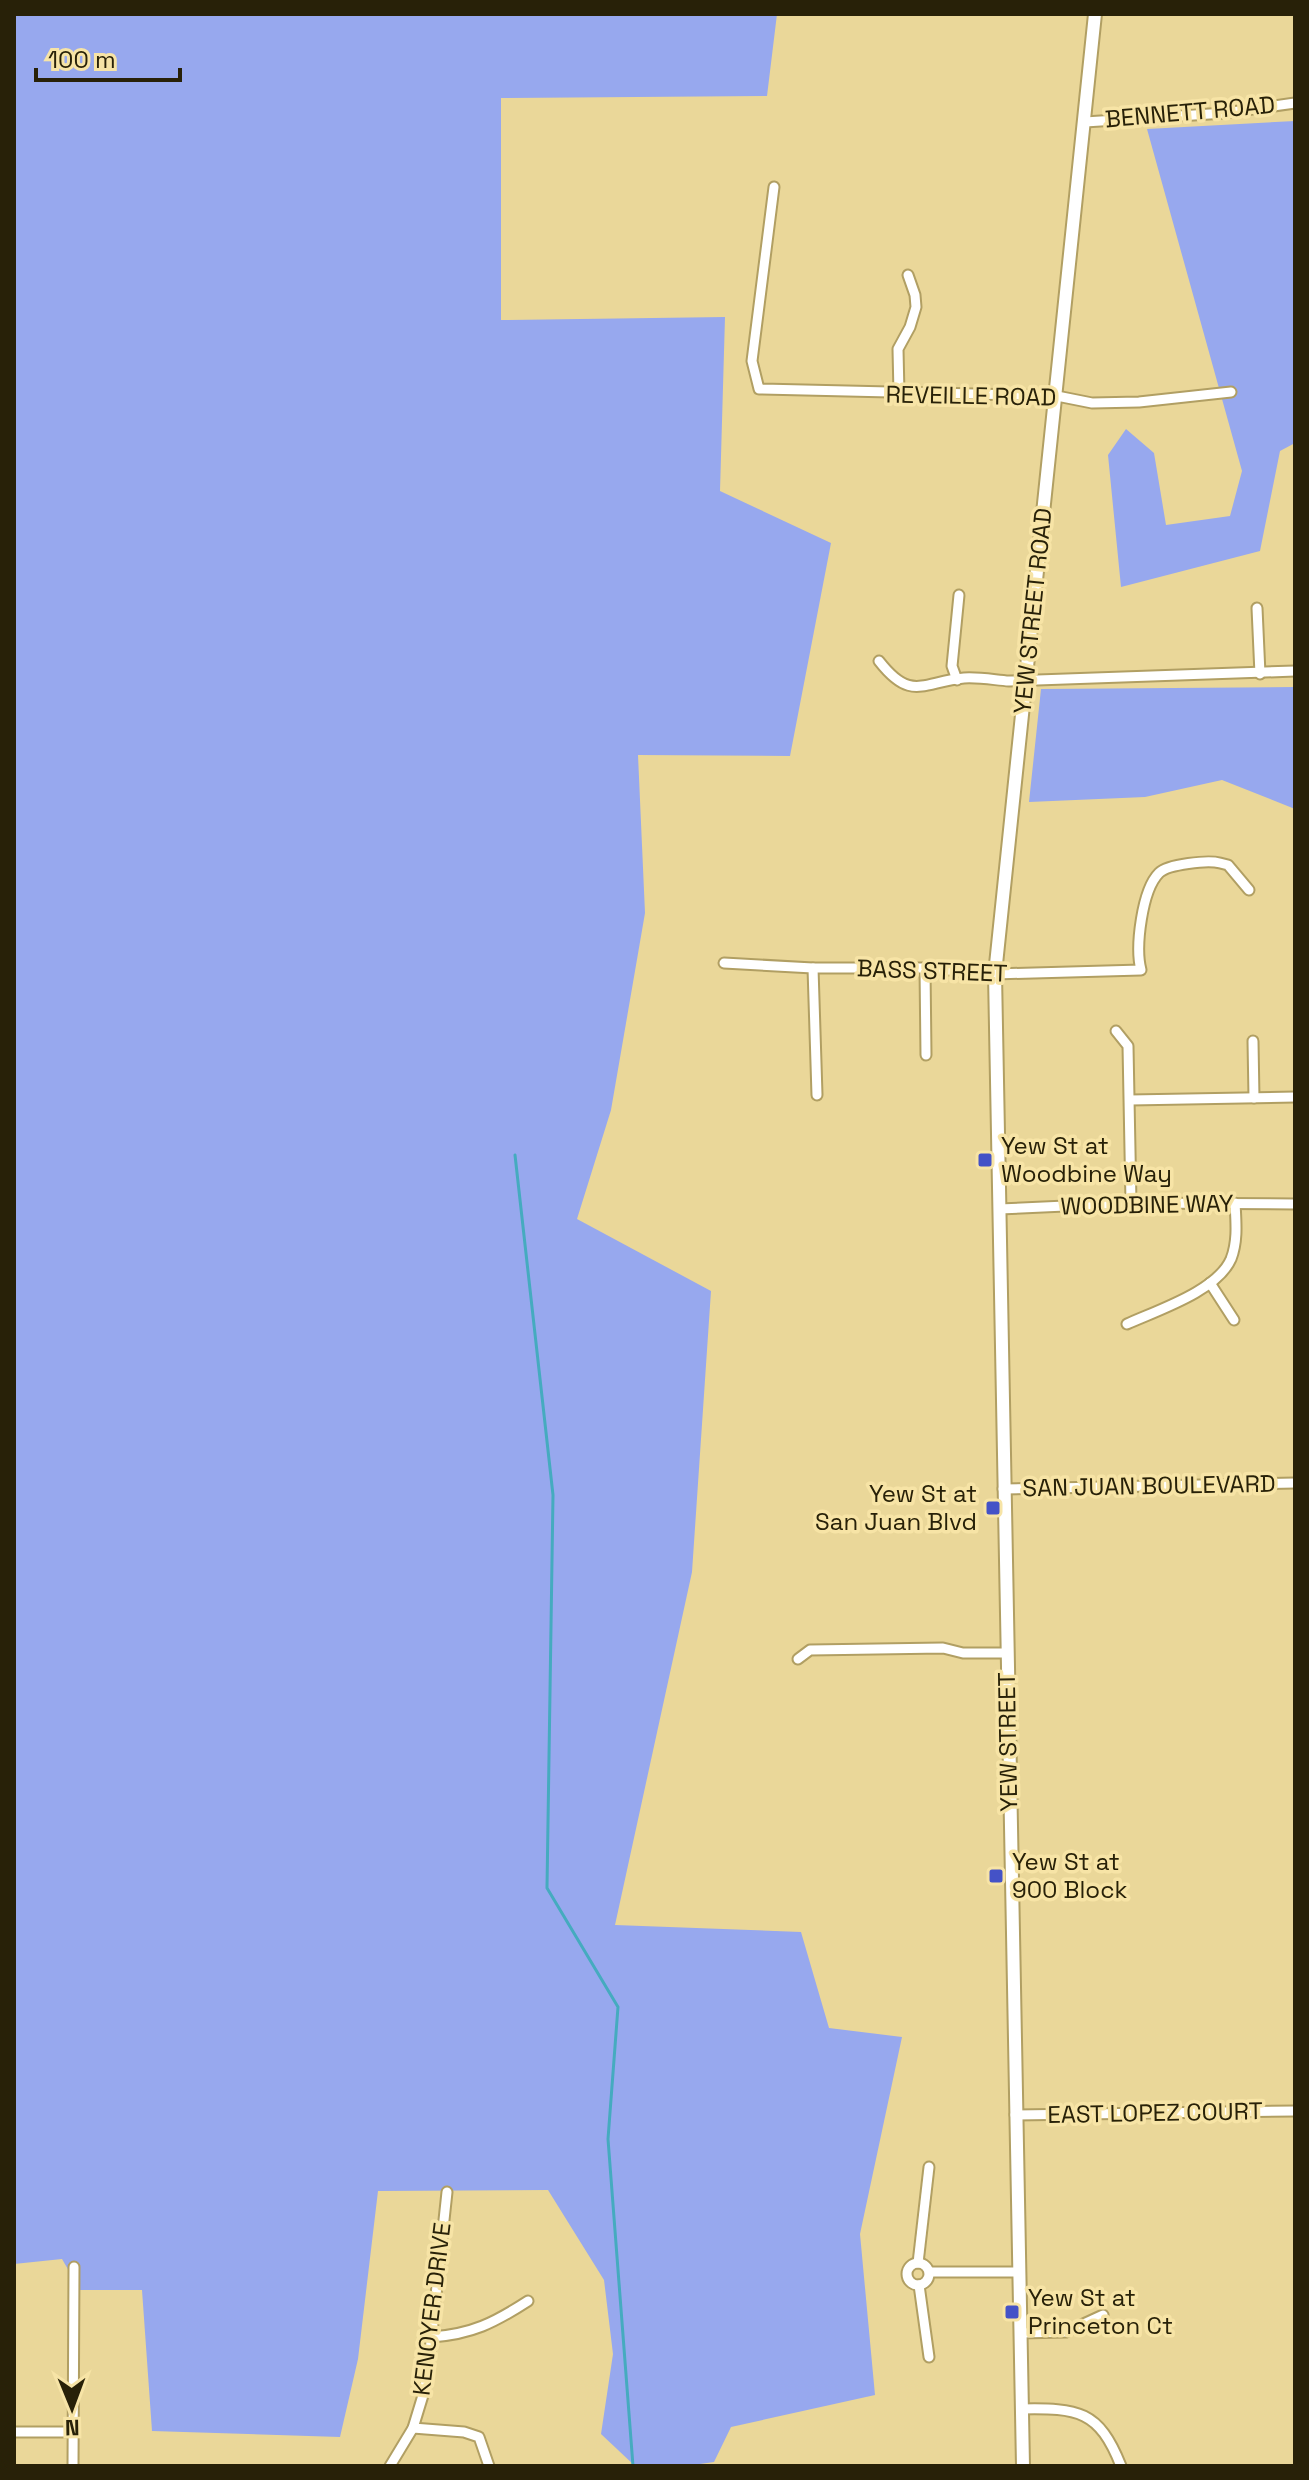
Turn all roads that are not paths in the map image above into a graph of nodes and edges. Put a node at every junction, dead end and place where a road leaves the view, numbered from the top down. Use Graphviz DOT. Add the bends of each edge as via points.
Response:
graph roads {
  1 [pos="1095,14"];
  2 [pos="1295,103"];
  3 [pos="1085,122"];
  4 [pos="774,187"];
  5 [pos="908,275"];
  6 [pos="1231,392"];
  7 [pos="899,394"];
  8 [pos="1057,396"];
  9 [pos="959,595"];
  10 [pos="1257,608"];
  11 [pos="879,661"];
  12 [pos="1295,671"];
  13 [pos="1260,674"];
  14 [pos="1025,679"];
  15 [pos="957,680"];
  16 [pos="1249,890"];
  17 [pos="724,963"];
  18 [pos="813,968"];
  19 [pos="925,968"];
  20 [pos="995,974"];
  21 [pos="1116,1031"];
  22 [pos="1253,1041"];
  23 [pos="926,1055"];
  24 [pos="817,1095"];
  25 [pos="1295,1097"];
  26 [pos="1254,1098"];
  27 [pos="1130,1100"];
  28 [pos="1131,1203"];
  29 [pos="1235,1203"];
  30 [pos="1295,1204"];
  31 [pos="999,1209"];
  32 [pos="1210,1283"];
  33 [pos="1234,1320"];
  34 [pos="1127,1324"];
  35 [pos="1295,1483"];
  36 [pos="1003,1489"];
  37 [pos="1006,1653"];
  38 [pos="798,1659"];
  39 [pos="1295,2111"];
  40 [pos="1015,2115"];
  41 [pos="929,2167"];
  42 [pos="447,2192"];
  43 [pos="918,2263"];
  44 [pos="74,2267"];
  45 [pos="929,2272"];
  46 [pos="1019,2272"];
  47 [pos="919,2285"];
  48 [pos="528,2301"];
  49 [pos="1103,2315"];
  50 [pos="1020,2333"];
  51 [pos="432,2337"];
  52 [pos="929,2357"];
  53 [pos="1021,2409"];
  54 [pos="413,2428"];
  55 [pos="14,2432"];
  56 [pos="73,2432"];
  57 [pos="73,2466"];
  58 [pos="390,2466"];
  59 [pos="489,2466"];
  60 [pos="1023,2466"];
  61 [pos="1121,2466"];
  1 -- 3 [label="street, YEW STREET ROAD"];
  2 -- 3 [label="street, BENNETT ROAD"];
  3 -- 8 [label="street, YEW STREET ROAD"];
  4 -- 7 [label="street, REVEILLE ROAD" via="752,361 759,389"];
  5 -- 7 [label="street" via="916,307 898,349"];
  6 -- 8 [label="street, REVEILLE ROAD" via="1092,403"];
  7 -- 8 [label="street, REVEILLE ROAD"];
  8 -- 14 [label="street, YEW STREET ROAD"];
  9 -- 15 [label="street" via="952,666"];
  10 -- 13 [label="street"];
  11 -- 15 [label="street" via="898,683 912,687"];
  12 -- 13 [label="street"];
  13 -- 14 [label="street"];
  14 -- 15 [label="street"];
  14 -- 20 [label="street, YEW STREET ROAD"];
  16 -- 20 [label="street, BASS STREET" via="1228,865 1166,867 1157,875 1145,905 1138,942 1141,970"];
  17 -- 18 [label="street, BASS STREET"];
  18 -- 19 [label="street, BASS STREET"];
  18 -- 24 [label="street"];
  19 -- 20 [label="street, BASS STREET"];
  19 -- 23 [label="street"];
  20 -- 31 [label="street, YEW STREET ROAD"];
  21 -- 27 [label="street" via="1128,1046"];
  22 -- 26 [label="street"];
  25 -- 26 [label="street"];
  26 -- 27 [label="street"];
  27 -- 28 [label="street"];
  28 -- 29 [label="street, WOODBINE WAY"];
  28 -- 31 [label="street, WOODBINE WAY"];
  29 -- 30 [label="street, WOODBINE WAY"];
  29 -- 32 [label="street" via="1231,1259"];
  31 -- 36 [label="street, YEW STREET"];
  32 -- 33 [label="street"];
  32 -- 34 [label="street"];
  35 -- 36 [label="street, SAN JUAN BOULEVARD"];
  36 -- 37 [label="street, YEW STREET"];
  37 -- 38 [label="street" via="943,1648 810,1650"];
  37 -- 40 [label="street, YEW STREET"];
  39 -- 40 [label="street, EAST LOPEZ COURT"];
  40 -- 46 [label="street, YEW STREET"];
  41 -- 43 [label="street"];
  42 -- 51 [label="street, KENOYER DRIVE"];
  43 -- 45 [label="street"];
  43 -- 47 [label="street" via="909,2267 907,2276"];
  44 -- 56 [label="street"];
  45 -- 46 [label="street"];
  45 -- 47 [label="street"];
  46 -- 50 [label="street, YEW STREET"];
  47 -- 52 [label="street"];
  48 -- 51 [label="street" via="467,2333"];
  49 -- 50 [label="street" via="1066,2332"];
  50 -- 53 [label="street, YEW STREET"];
  51 -- 54 [label="street, KENOYER DRIVE"];
  53 -- 60 [label="street, YEW STREET"];
  53 -- 61 [label="street" via="1078,2413 1097,2423"];
  54 -- 58 [label="street, KENOYER DRIVE"];
  54 -- 59 [label="street" via="479,2437"];
  55 -- 56 [label="street"];
  56 -- 57 [label="street"];
}
